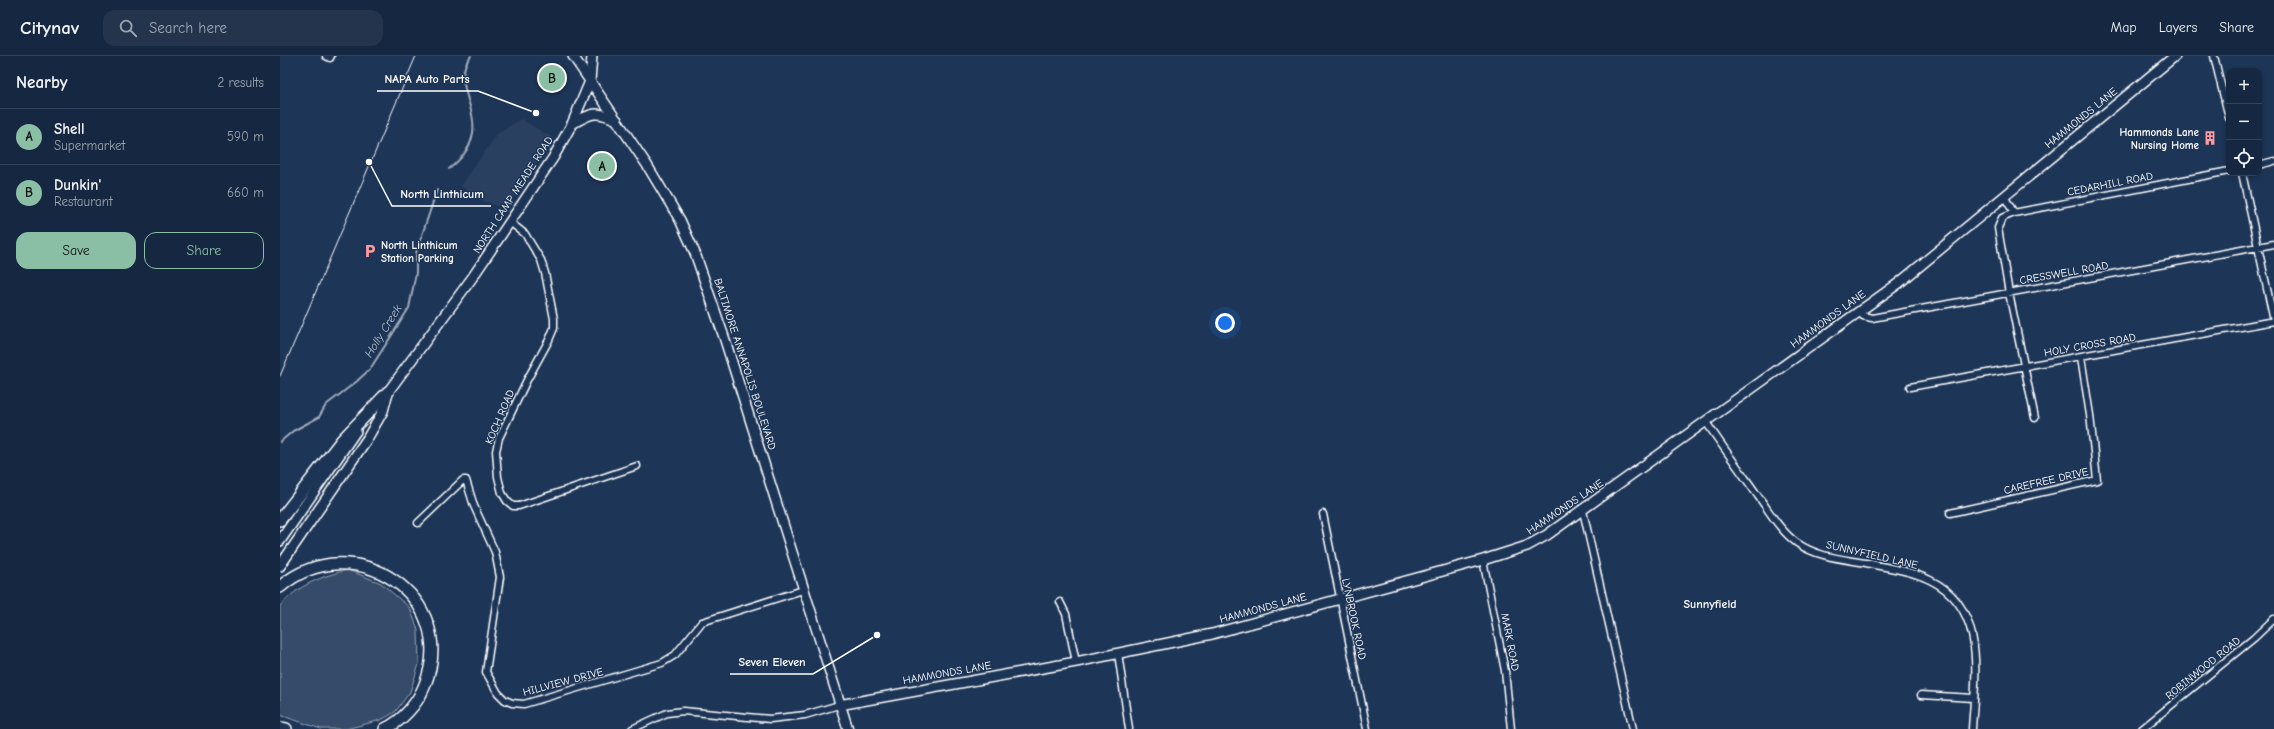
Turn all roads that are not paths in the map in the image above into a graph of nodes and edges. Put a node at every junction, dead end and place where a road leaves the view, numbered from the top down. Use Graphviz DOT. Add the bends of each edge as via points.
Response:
graph roads {
  1 [pos="573,56"];
  2 [pos="592,56"];
  3 [pos="2175,56"];
  4 [pos="2214,56"];
  5 [pos="590,82"];
  6 [pos="2226,106"];
  7 [pos="618,120"];
  8 [pos="572,124"];
  9 [pos="2274,161"];
  10 [pos="2262,164"];
  11 [pos="2226,172"];
  12 [pos="2243,176"];
  13 [pos="2004,196"];
  14 [pos="2014,213"];
  15 [pos="510,222"];
  16 [pos="2274,244"];
  17 [pos="2258,247"];
  18 [pos="2009,293"];
  19 [pos="1859,312"];
  20 [pos="2274,321"];
  21 [pos="2081,357"];
  22 [pos="2025,367"];
  23 [pos="1910,387"];
  24 [pos="388,392"];
  25 [pos="2035,418"];
  26 [pos="1706,422"];
  27 [pos="637,466"];
  28 [pos="1583,511"];
  29 [pos="1950,513"];
  30 [pos="1323,514"];
  31 [pos="280,520"];
  32 [pos="418,523"];
  33 [pos="280,541"];
  34 [pos="1483,560"];
  35 [pos="280,566"];
  36 [pos="280,587"];
  37 [pos="803,590"];
  38 [pos="1340,600"];
  39 [pos="1060,602"];
  40 [pos="2274,619"];
  41 [pos="1118,653"];
  42 [pos="1076,662"];
  43 [pos="1921,695"];
  44 [pos="1974,698"];
  45 [pos="839,705"];
  46 [pos="280,728"];
  47 [pos="286,729"];
  48 [pos="385,729"];
  49 [pos="632,729"];
  50 [pos="844,729"];
  51 [pos="848,729"];
  52 [pos="1130,729"];
  53 [pos="1367,729"];
  54 [pos="1511,729"];
  55 [pos="1633,729"];
  56 [pos="1972,729"];
  57 [pos="2142,729"];
  1 -- 5 [label="main road, BALTIMORE ANNAPOLIS BOULEVARD"];
  2 -- 5 [label="main road, NORTH CAMP MEADE ROAD"];
  3 -- 13 [label="main road, HAMMONDS LANE"];
  4 -- 6 [label="street"];
  5 -- 7 [label="main road, BALTIMORE ANNAPOLIS BOULEVARD"];
  5 -- 8 [label="main road, NORTH CAMP MEADE ROAD"];
  7 -- 8 [label="main road" via="598,113"];
  7 -- 37 [label="main road, BALTIMORE ANNAPOLIS BOULEVARD" via="680,220 695,253 720,323"];
  8 -- 15 [label="main road, NORTH CAMP MEADE ROAD" via="553,158"];
  9 -- 10 [label="street"];
  11 -- 14 [label="street, CEDARHILL ROAD"];
  12 -- 17 [label="street"];
  13 -- 14 [label="street"];
  13 -- 19 [label="main road, HAMMONDS LANE" via="1928,260"];
  14 -- 18 [label="street" via="2002,218 1998,228"];
  15 -- 24 [label="main road, NORTH CAMP MEADE ROAD"];
  15 -- 27 [label="street, KOCH ROAD" via="525,234 541,260 554,328 499,438 496,461 502,493 507,501 519,506"];
  16 -- 17 [label="street, CRESSWELL ROAD"];
  17 -- 18 [label="street, CRESSWELL ROAD"];
  17 -- 20 [label="street"];
  18 -- 19 [label="street, CRESSWELL ROAD" via="1872,318"];
  18 -- 22 [label="street"];
  19 -- 26 [label="main road, HAMMONDS LANE"];
  20 -- 21 [label="street, HOLY CROSS ROAD"];
  21 -- 22 [label="street, HOLY CROSS ROAD"];
  21 -- 29 [label="street, CAREFREE DRIVE" via="2097,480"];
  22 -- 23 [label="street, HOLY CROSS ROAD"];
  22 -- 25 [label="street"];
  24 -- 31 [label="highway" via="342,440"];
  24 -- 33 [label="main road, NORTH CAMP MEADE ROAD" via="353,435"];
  24 -- 35 [label="main road, NORTH CAMP MEADE ROAD" via="383,411 367,439"];
  26 -- 28 [label="main road, HAMMONDS LANE"];
  26 -- 44 [label="street, SUNNYFIELD LANE" via="1775,520 1796,542 1824,555 1914,573 1949,592 1961,605 1973,635 1976,651"];
  28 -- 34 [label="main road, HAMMONDS LANE" via="1528,546"];
  28 -- 55 [label="street"];
  30 -- 38 [label="street, LYNBROOK ROAD"];
  32 -- 37 [label="street, HILLVIEW DRIVE" via="463,480 466,480 474,506 495,552 500,577 486,672 498,693 512,703 524,704 654,666 675,655 702,622"];
  34 -- 38 [label="main road, HAMMONDS LANE"];
  34 -- 54 [label="street, MARK ROAD" via="1505,671"];
  36 -- 48 [label="highway" via="296,576 319,566 358,564 373,568 400,584 419,606 430,633 430,665 427,680 412,706 401,718"];
  37 -- 45 [label="main road, BALTIMORE ANNAPOLIS BOULEVARD"];
  38 -- 41 [label="main road, HAMMONDS LANE" via="1212,634"];
  38 -- 53 [label="street, LYNBROOK ROAD"];
  39 -- 42 [label="street" via="1066,614"];
  40 -- 57 [label="street, ROBINWOOD ROAD"];
  41 -- 42 [label="main road, HAMMONDS LANE"];
  41 -- 52 [label="street"];
  42 -- 45 [label="main road, HAMMONDS LANE"];
  43 -- 44 [label="street"];
  44 -- 56 [label="street, SUNNYFIELD LANE"];
  45 -- 49 [label="street" via="805,715 770,719 683,711 667,713"];
  45 -- 50 [label="main road, BALTIMORE ANNAPOLIS BOULEVARD"];
  45 -- 51 [label="main road, BALTIMORE ANNAPOLIS BOULEVARD"];
  46 -- 47 [label="highway"];
}
